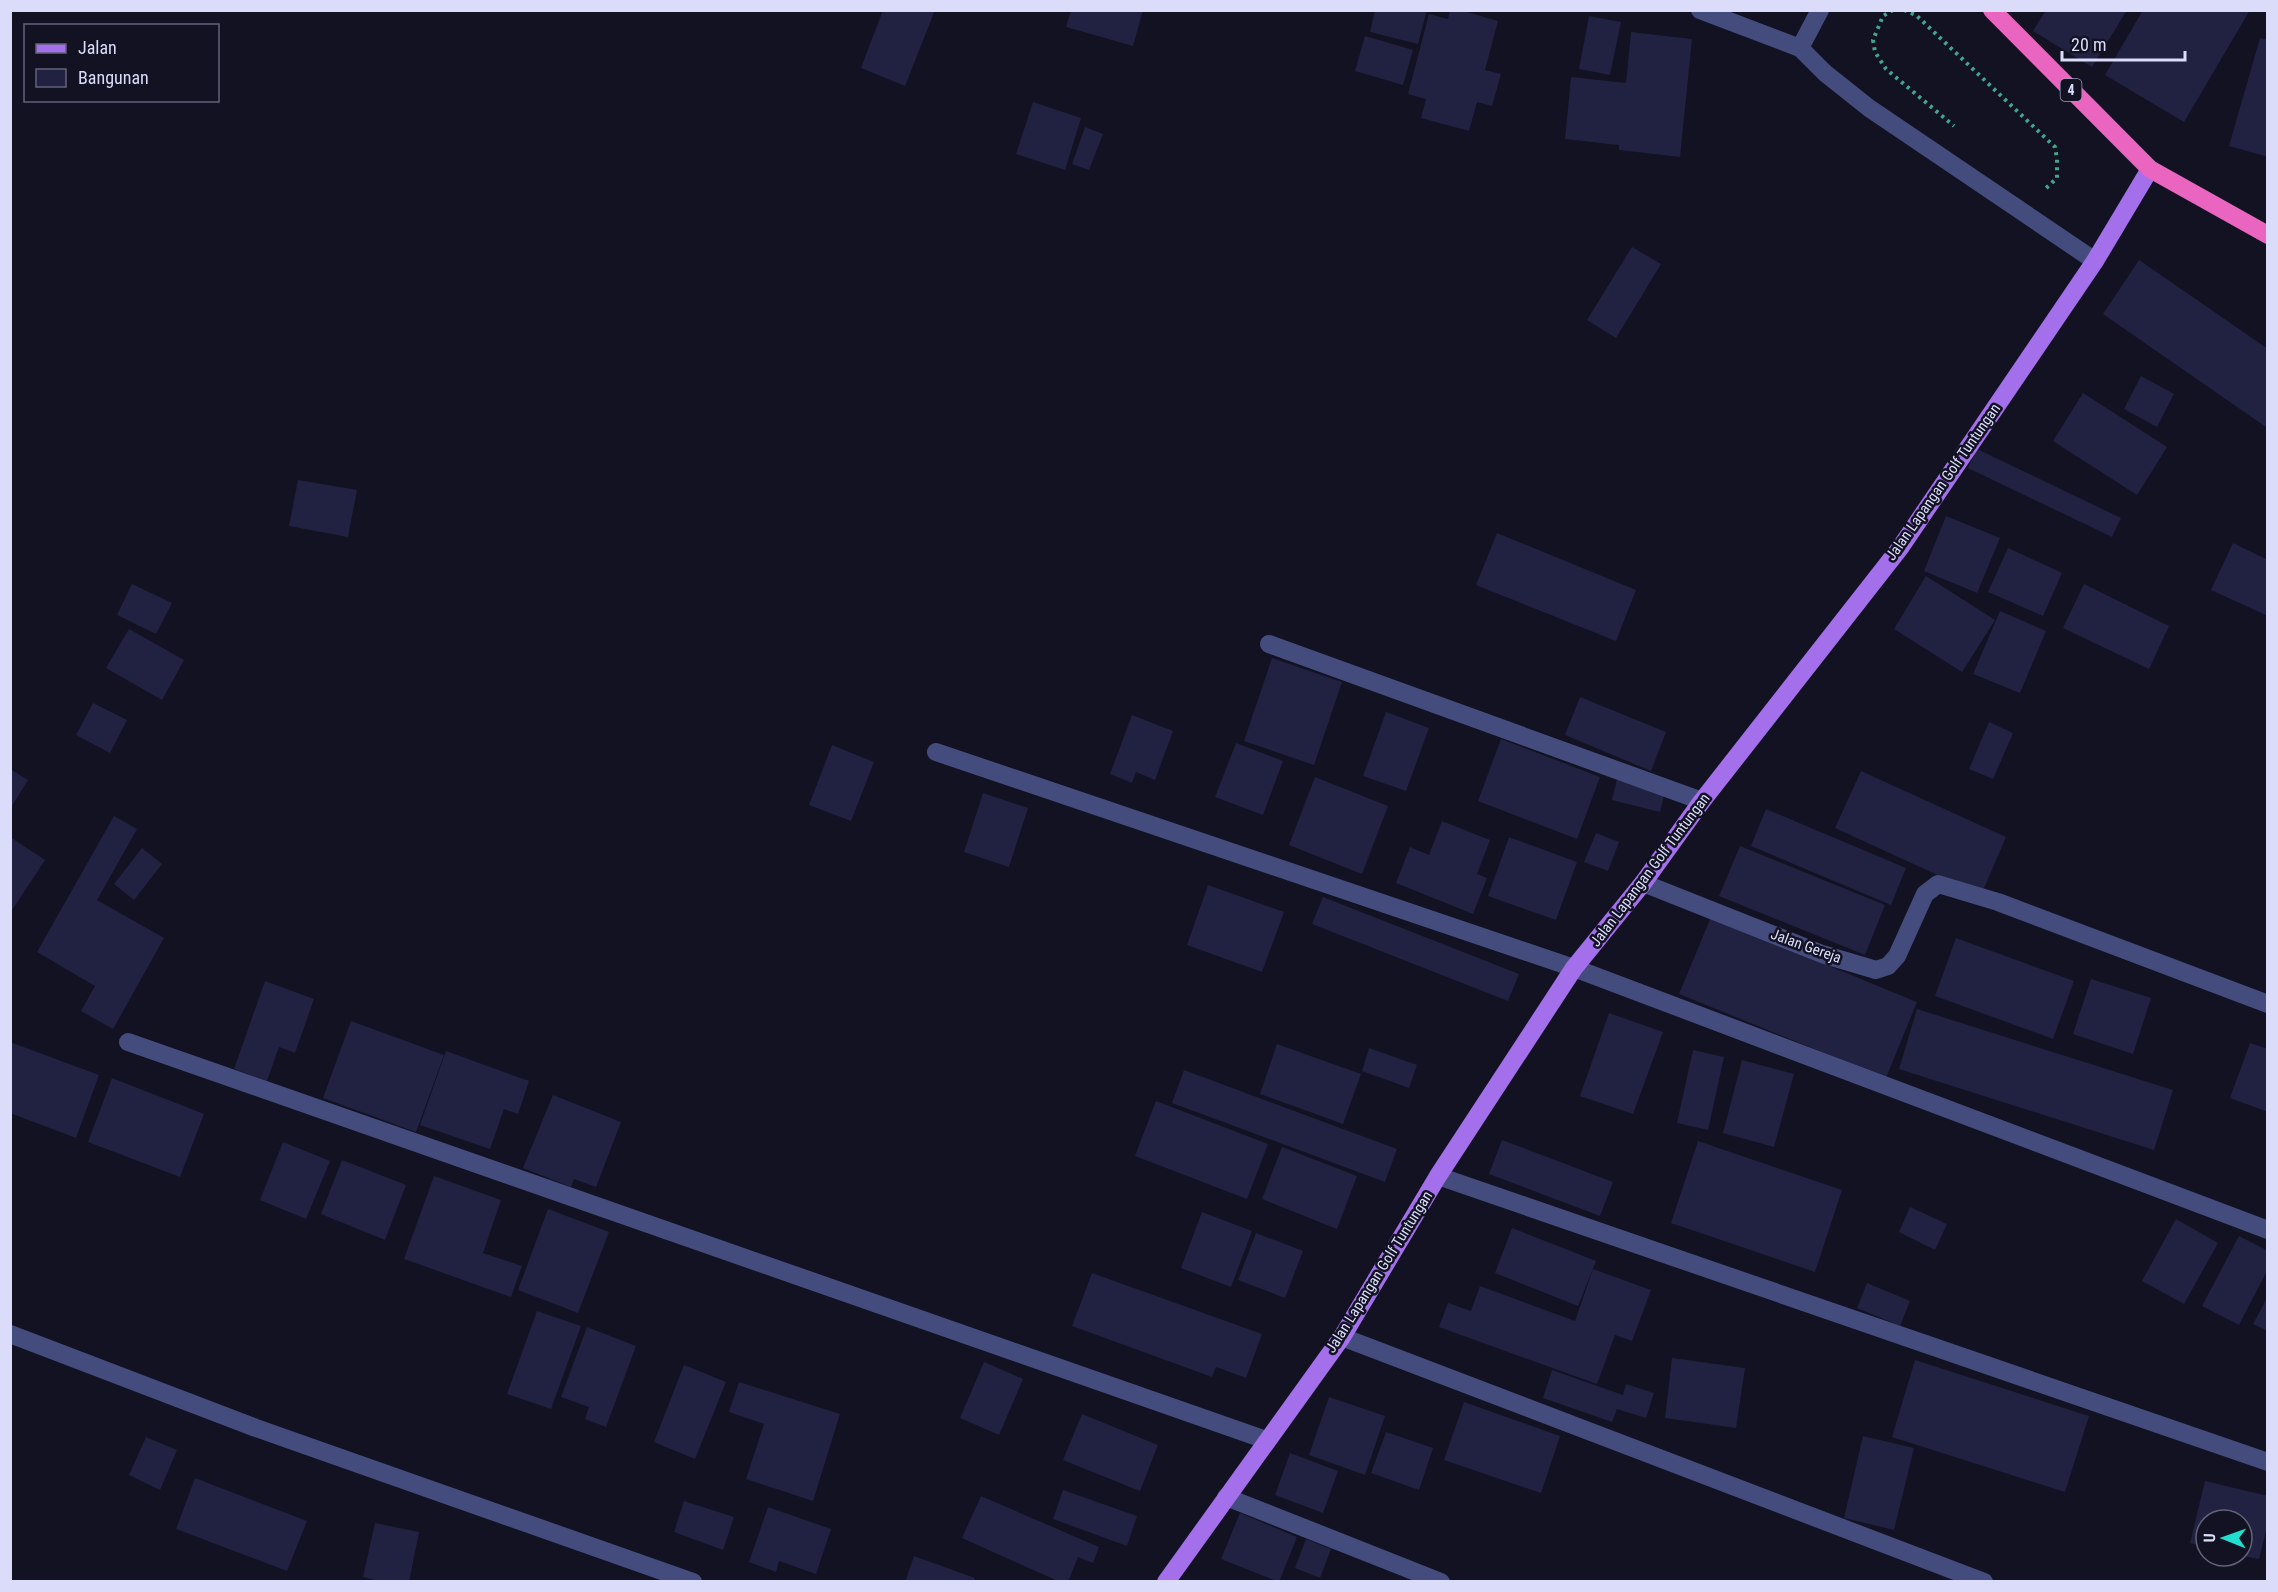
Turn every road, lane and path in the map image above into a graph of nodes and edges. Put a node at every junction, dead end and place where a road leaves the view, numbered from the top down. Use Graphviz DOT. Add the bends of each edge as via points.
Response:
graph roads {
  1 [pos="1700,10"];
  2 [pos="1820,10"];
  3 [pos="1893,10"];
  4 [pos="1904,10"];
  5 [pos="1992,10"];
  6 [pos="1800,48"];
  7 [pos="1956,128"];
  8 [pos="2151,169"];
  9 [pos="2040,191"];
  10 [pos="2268,235"];
  11 [pos="2095,261"];
  12 [pos="1269,644"];
  13 [pos="936,752"];
  14 [pos="1702,801"];
  15 [pos="1643,883"];
  16 [pos="1574,968"];
  17 [pos="2268,1004"];
  18 [pos="128,1042"];
  19 [pos="1438,1176"];
  20 [pos="2268,1230"];
  21 [pos="10,1334"];
  22 [pos="1342,1337"];
  23 [pos="1266,1440"];
  24 [pos="2268,1462"];
  25 [pos="1226,1497"];
  26 [pos="693,1581"];
  27 [pos="1166,1581"];
  28 [pos="1441,1581"];
  29 [pos="1984,1581"];
  1 -- 6 [label="street"];
  2 -- 6 [label="street"];
  3 -- 7 [label="path" via="1883,16 1873,40 1875,52 1886,69"];
  4 -- 9 [label="path" via="1916,15 2055,147 2057,178"];
  5 -- 8 [label="highway, 4"];
  6 -- 11 [label="street" via="1825,74 1869,108"];
  8 -- 10 [label="highway, 4"];
  8 -- 11 [label="main road, Jalan Lapangan Golf Tuntungan"];
  11 -- 14 [label="main road, Jalan Lapangan Golf Tuntungan" via="1900,548"];
  12 -- 14 [label="street"];
  13 -- 16 [label="street"];
  14 -- 15 [label="main road, Jalan Lapangan Golf Tuntungan"];
  15 -- 16 [label="main road, Jalan Lapangan Golf Tuntungan"];
  15 -- 17 [label="street, Jalan Gereja" via="1822,954 1876,970 1888,966 1897,956 1925,894 1938,884 1998,902"];
  16 -- 19 [label="main road, Jalan Lapangan Golf Tuntungan"];
  16 -- 20 [label="street"];
  18 -- 23 [label="street"];
  19 -- 22 [label="main road, Jalan Lapangan Golf Tuntungan"];
  19 -- 24 [label="street"];
  21 -- 26 [label="street" via="256,1428"];
  22 -- 23 [label="main road, Jalan Lapangan Golf Tuntungan"];
  22 -- 29 [label="street"];
  23 -- 25 [label="main road, Jalan Lapangan Golf Tuntungan"];
  25 -- 27 [label="main road, Jalan Lapangan Golf Tuntungan"];
  25 -- 28 [label="street"];
}
